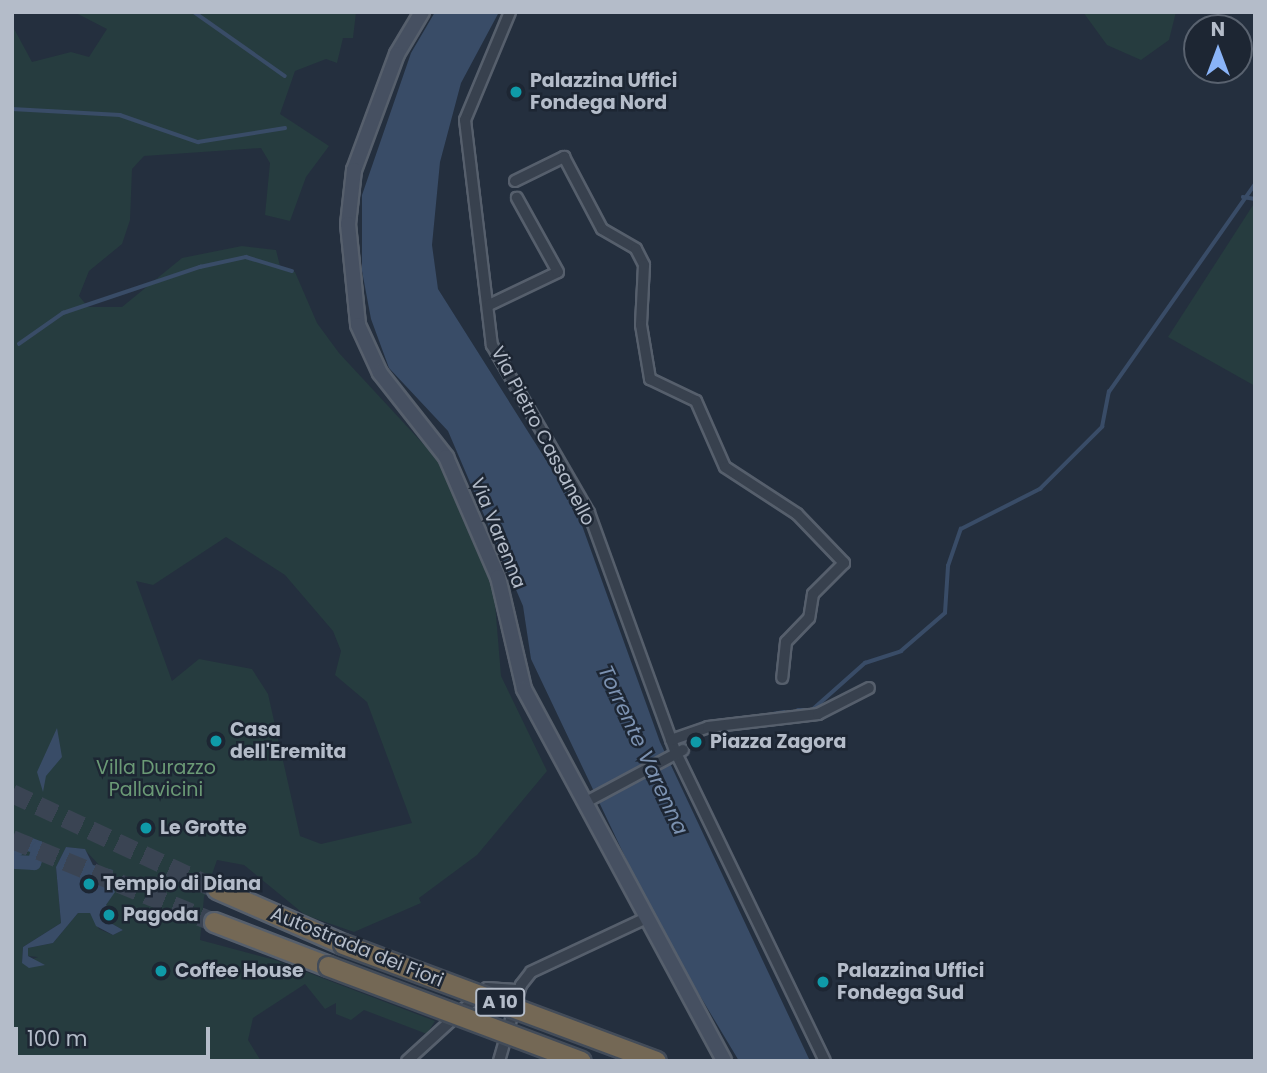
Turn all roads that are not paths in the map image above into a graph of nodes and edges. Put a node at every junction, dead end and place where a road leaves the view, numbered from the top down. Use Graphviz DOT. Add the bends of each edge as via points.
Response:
graph roads {
  1 [pos="422,12"];
  2 [pos="510,12"];
  3 [pos="514,181"];
  4 [pos="517,198"];
  5 [pos="489,305"];
  6 [pos="782,678"];
  7 [pos="869,688"];
  8 [pos="670,740"];
  9 [pos="677,753"];
  10 [pos="589,800"];
  11 [pos="217,889"];
  12 [pos="644,919"];
  13 [pos="214,922"];
  14 [pos="519,990"];
  15 [pos="407,1061"];
  16 [pos="499,1061"];
  17 [pos="581,1061"];
  18 [pos="656,1061"];
  19 [pos="724,1061"];
  20 [pos="825,1061"];
  1 -- 10 [label="street, Via Varenna" via="386,79 354,170 348,224 358,325 380,373 446,457 498,577 524,689"];
  2 -- 5 [label="street, Via Pietro Cassanello" via="464,120"];
  3 -- 6 [label="street" via="564,157 602,229 636,248 643,265 641,325 650,379 696,401 725,467 797,514 844,562 813,594 809,618 786,642"];
  4 -- 5 [label="street" via="558,272"];
  5 -- 8 [label="street, Via Pietro Cassanello" via="492,345 589,513"];
  7 -- 8 [label="street" via="818,714 708,727"];
  8 -- 9 [label="street, Via Pietro Cassanello"];
  9 -- 10 [label="street"];
  9 -- 20 [label="street, Via Pietro Cassanello"];
  10 -- 12 [label="street, Via Varenna"];
  11 -- 18 [label="highway, Autostrada dei Fiori / A 10, bridge" via="344,944"];
  12 -- 14 [label="street" via="541,964"];
  12 -- 19 [label="street, Via Varenna"];
  13 -- 17 [label="highway, Autostrada dei Fiori / A 10, bridge"];
  14 -- 15 [label="street" via="487,988"];
  14 -- 16 [label="street"];
}
